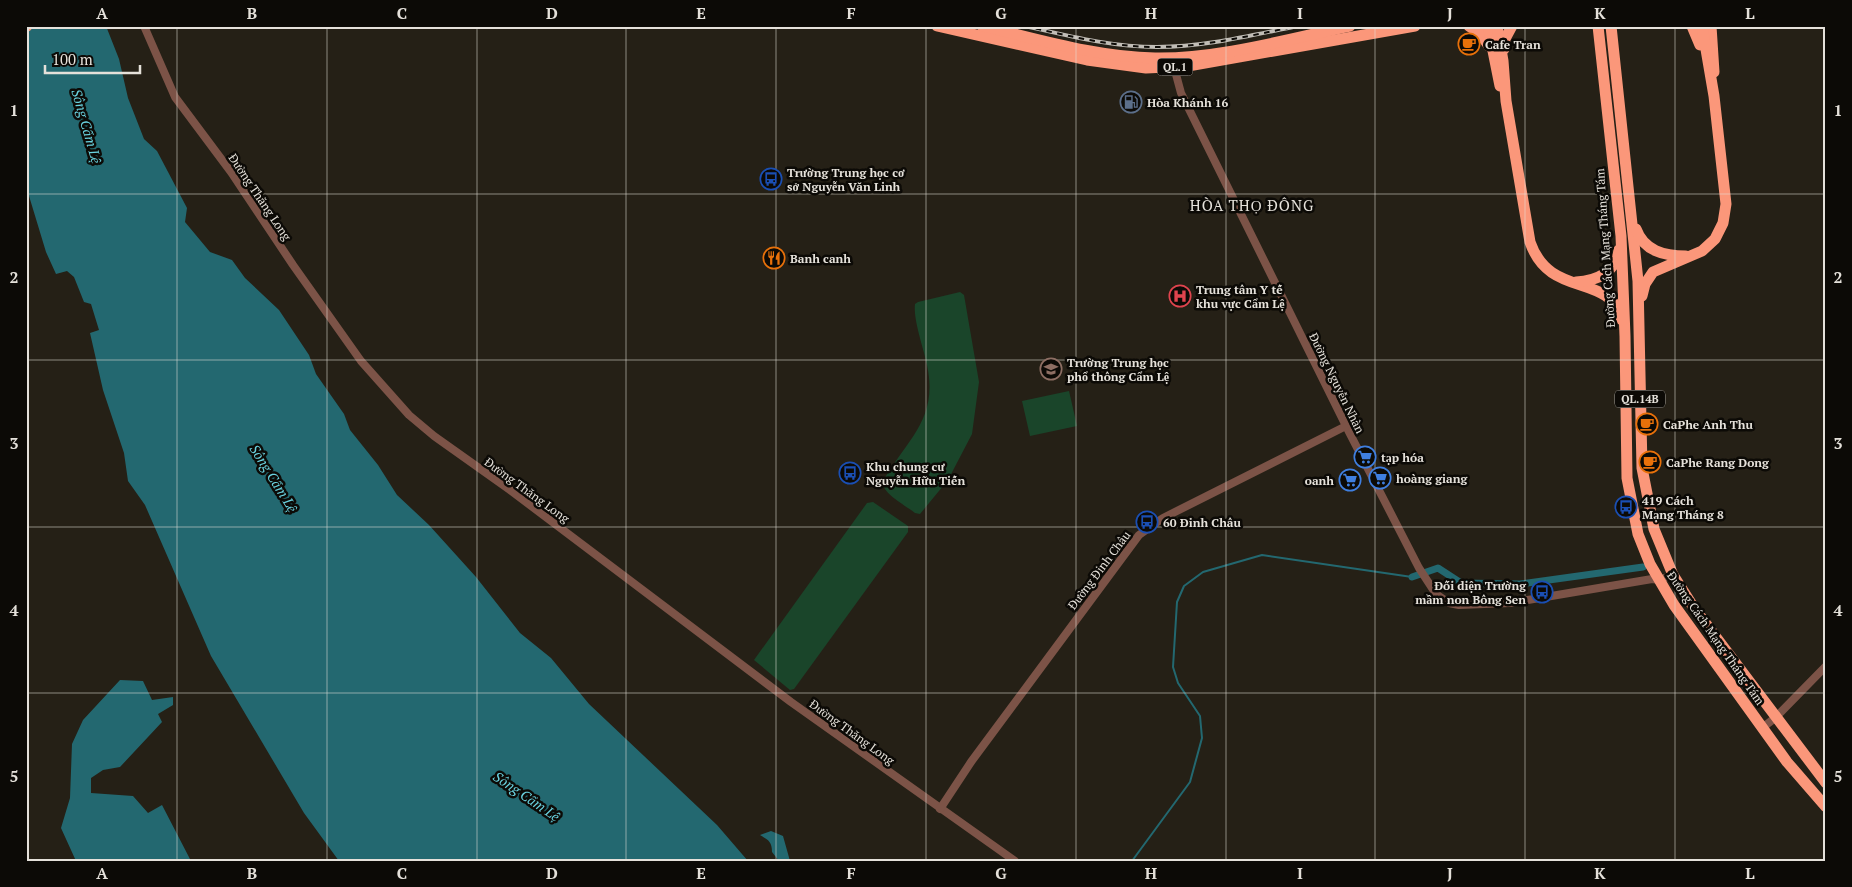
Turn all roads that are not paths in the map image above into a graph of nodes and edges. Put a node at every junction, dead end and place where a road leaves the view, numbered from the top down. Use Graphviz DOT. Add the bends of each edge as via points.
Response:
graph roads {
  1 [pos="144,26"];
  2 [pos="936,26"];
  3 [pos="982,26"];
  4 [pos="1350,26"];
  5 [pos="1414,26"];
  6 [pos="1469,26"];
  7 [pos="1488,26"];
  8 [pos="1497,26"];
  9 [pos="1512,26"];
  10 [pos="1598,26"];
  11 [pos="1611,26"];
  12 [pos="1692,26"];
  13 [pos="1696,26"];
  14 [pos="1710,28"];
  15 [pos="1705,50"];
  16 [pos="1492,51"];
  17 [pos="1503,61"];
  18 [pos="1174,67"];
  19 [pos="1714,96"];
  20 [pos="1506,101"];
  21 [pos="1632,218"];
  22 [pos="1621,236"];
  23 [pos="1693,256"];
  24 [pos="1570,282"];
  25 [pos="1639,310"];
  26 [pos="1626,336"];
  27 [pos="1346,426"];
  28 [pos="1673,575"];
  29 [pos="1658,580"];
  30 [pos="1826,666"];
  31 [pos="1776,718"];
  32 [pos="1762,728"];
  33 [pos="1826,783"];
  34 [pos="1826,807"];
  35 [pos="940,809"];
  36 [pos="1015,861"];
  1 -- 35 [label="street, Đường Thăng Long" via="174,97 231,172 361,361 403,408 434,436"];
  2 -- 18 [label="highway, QL.1" via="1087,60 1146,68"];
  3 -- 4 [label="highway, QL.1" via="1095,52 1155,58 1238,49"];
  5 -- 18 [label="highway, QL.1"];
  6 -- 16 [label="highway" via="1480,33"];
  7 -- 16 [label="highway"];
  8 -- 17 [label="highway"];
  9 -- 17 [label="highway" via="1505,39"];
  10 -- 22 [label="highway, Đường Cách Mạng Tháng Tám / QL.14B"];
  11 -- 21 [label="highway, Đường Cách Mạng Tháng Tám / QL.14B"];
  12 -- 15 [label="highway"];
  13 -- 15 [label="highway"];
  14 -- 15 [label="highway"];
  14 -- 19 [label="highway"];
  15 -- 19 [label="highway"];
  16 -- 20 [label="highway"];
  17 -- 20 [label="highway"];
  18 -- 27 [label="street, Đường Nguyễn Nhàn" via="1182,93"];
  19 -- 23 [label="highway" via="1725,214 1715,239"];
  20 -- 24 [label="highway" via="1533,250 1553,275"];
  21 -- 23 [label="highway" via="1638,234 1650,248 1667,255"];
  21 -- 25 [label="highway, Đường Cách Mạng Tháng Tám / QL.14B"];
  22 -- 24 [label="highway" via="1619,255 1608,272 1590,280"];
  22 -- 26 [label="highway, Đường Cách Mạng Tháng Tám / QL.14B"];
  23 -- 25 [label="highway" via="1659,268 1649,277"];
  24 -- 26 [label="highway" via="1600,292 1614,303"];
  25 -- 28 [label="highway, Đường Cách Mạng Tháng Tám / QL.14B" via="1644,489 1654,529"];
  26 -- 29 [label="highway, Đường Cách Mạng Tháng Tám / QL.14B" via="1629,492 1638,534"];
  27 -- 29 [label="street, Đường Nguyễn Nhàn" via="1419,568 1436,594 1444,600 1471,605 1520,601"];
  27 -- 35 [label="street, Đường Đinh Châu" via="1163,518 1139,536 971,762"];
  28 -- 29 [label="street, Đường Nguyễn Nhàn"];
  28 -- 31 [label="highway, Đường Cách Mạng Tháng Tám / QL.14B"];
  29 -- 32 [label="highway, Đường Cách Mạng Tháng Tám / QL.14B"];
  30 -- 31 [label="street"];
  31 -- 32 [label="street"];
  31 -- 33 [label="highway, Đường Cách Mạng Tháng Tám / QL.14B"];
  32 -- 34 [label="highway, Đường Cách Mạng Tháng Tám / QL.14B" via="1786,762"];
  35 -- 36 [label="street, Đường Thăng Long"];
}
